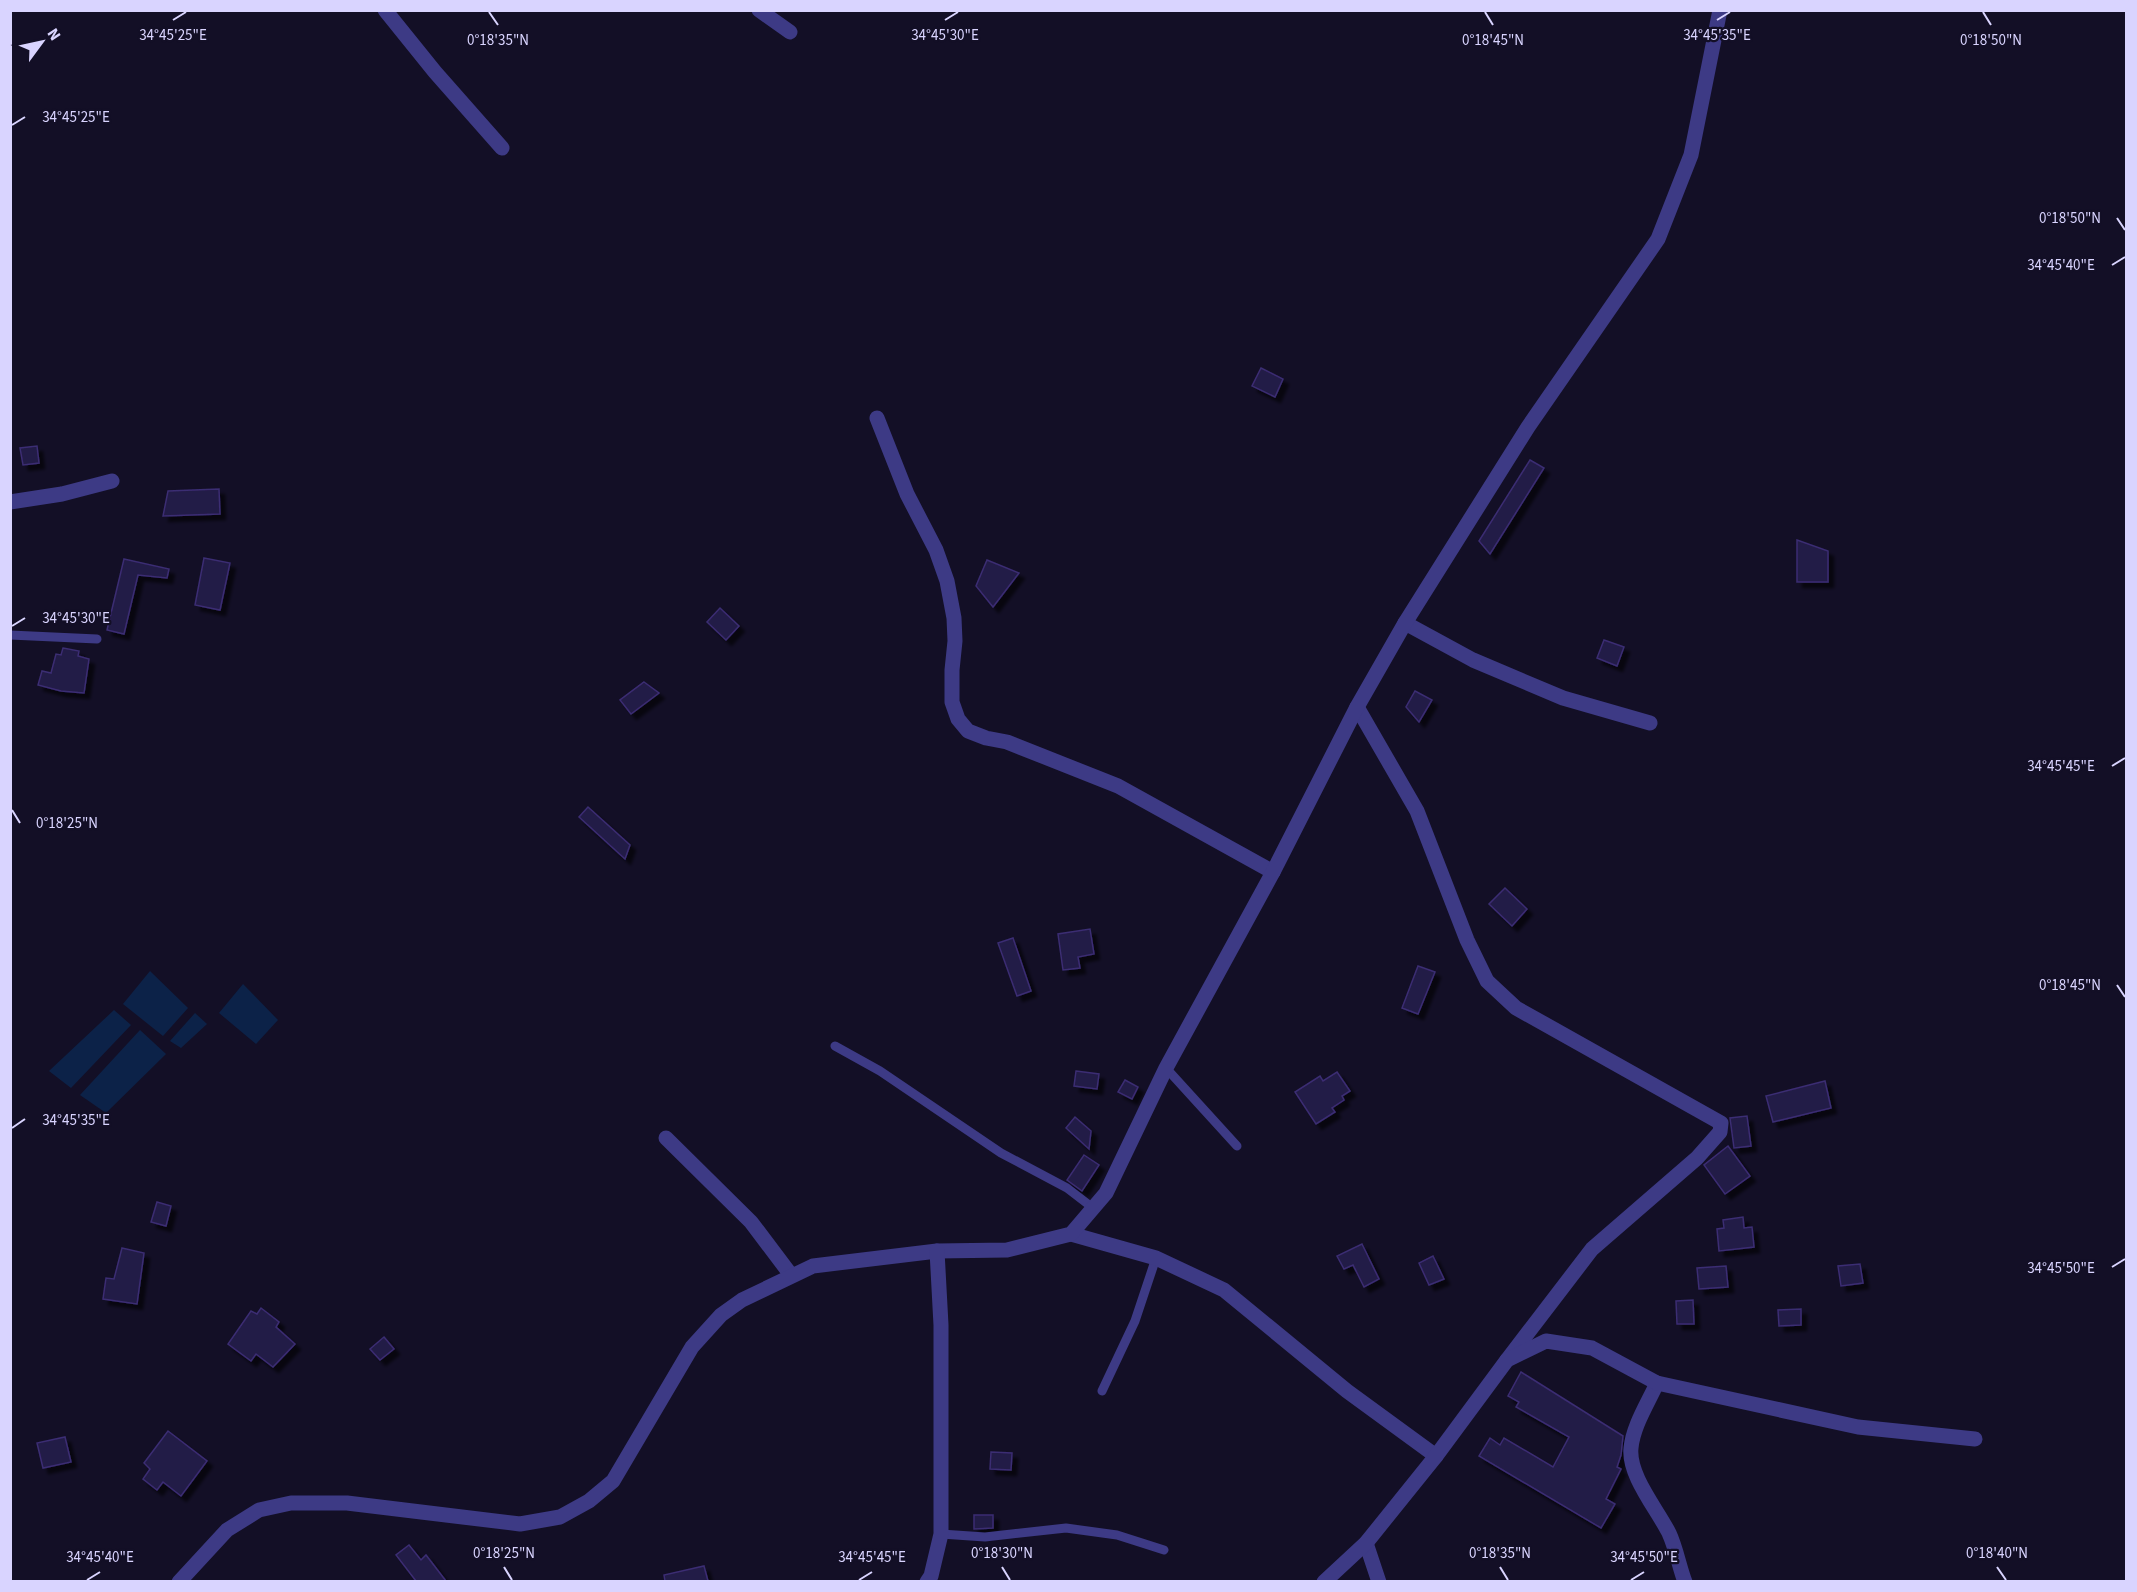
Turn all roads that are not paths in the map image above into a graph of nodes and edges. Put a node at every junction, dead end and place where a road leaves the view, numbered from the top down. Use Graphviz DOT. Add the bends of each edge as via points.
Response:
graph roads {
  1 [pos="385,10"];
  2 [pos="759,10"];
  3 [pos="1720,10"];
  4 [pos="790,32"];
  5 [pos="502,148"];
  6 [pos="877,418"];
  7 [pos="112,481"];
  8 [pos="10,502"];
  9 [pos="1405,623"];
  10 [pos="10,635"];
  11 [pos="97,639"];
  12 [pos="1357,707"];
  13 [pos="1650,723"];
  14 [pos="1274,872"];
  15 [pos="834,1046"];
  16 [pos="1166,1068"];
  17 [pos="666,1138"];
  18 [pos="1237,1146"];
  19 [pos="1093,1208"];
  20 [pos="1071,1234"];
  21 [pos="937,1251"];
  22 [pos="1156,1258"];
  23 [pos="791,1275"];
  24 [pos="1507,1360"];
  25 [pos="1657,1383"];
  26 [pos="1102,1390"];
  27 [pos="1974,1439"];
  28 [pos="1436,1456"];
  29 [pos="941,1534"];
  30 [pos="1366,1543"];
  31 [pos="1164,1550"];
  32 [pos="179,1581"];
  33 [pos="927,1581"];
  34 [pos="1324,1581"];
  35 [pos="1379,1581"];
  36 [pos="1685,1581"];
  1 -- 5 [label="street"];
  2 -- 4 [label="street"];
  3 -- 9 [label="street" via="1691,155 1658,239 1528,427"];
  6 -- 14 [label="street" via="947,581 956,641 952,702 968,731 1007,742 1118,786"];
  7 -- 8 [label="street"];
  9 -- 12 [label="street"];
  9 -- 13 [label="street" via="1473,660 1563,698"];
  10 -- 11 [label="lane"];
  12 -- 14 [label="street"];
  12 -- 24 [label="street" via="1417,811 1467,940 1488,981 1516,1008 1721,1123 1720,1132 1697,1158 1592,1249"];
  14 -- 16 [label="street"];
  15 -- 19 [label="lane" via="880,1071 1001,1153 1067,1188"];
  16 -- 18 [label="lane"];
  16 -- 19 [label="street" via="1106,1193"];
  17 -- 23 [label="street" via="751,1222"];
  19 -- 20 [label="street"];
  20 -- 21 [label="street" via="1007,1250"];
  20 -- 22 [label="street"];
  21 -- 23 [label="street" via="822,1265"];
  21 -- 29 [label="street"];
  22 -- 26 [label="lane" via="1135,1321"];
  22 -- 28 [label="street" via="1224,1290 1347,1391"];
  23 -- 32 [label="street" via="721,1315 692,1347 613,1481 590,1501 560,1517 520,1524 347,1503 291,1503 259,1510 227,1530"];
  24 -- 25 [label="street" via="1546,1341 1592,1348"];
  24 -- 28 [label="street"];
  25 -- 27 [label="street" via="1858,1427"];
  25 -- 36 [label="street" via="1634,1433 1633,1466 1670,1534"];
  28 -- 30 [label="street"];
  29 -- 31 [label="lane" via="985,1536 1066,1528 1116,1535"];
  29 -- 33 [label="street"];
  30 -- 34 [label="street"];
  30 -- 35 [label="street"];
}
